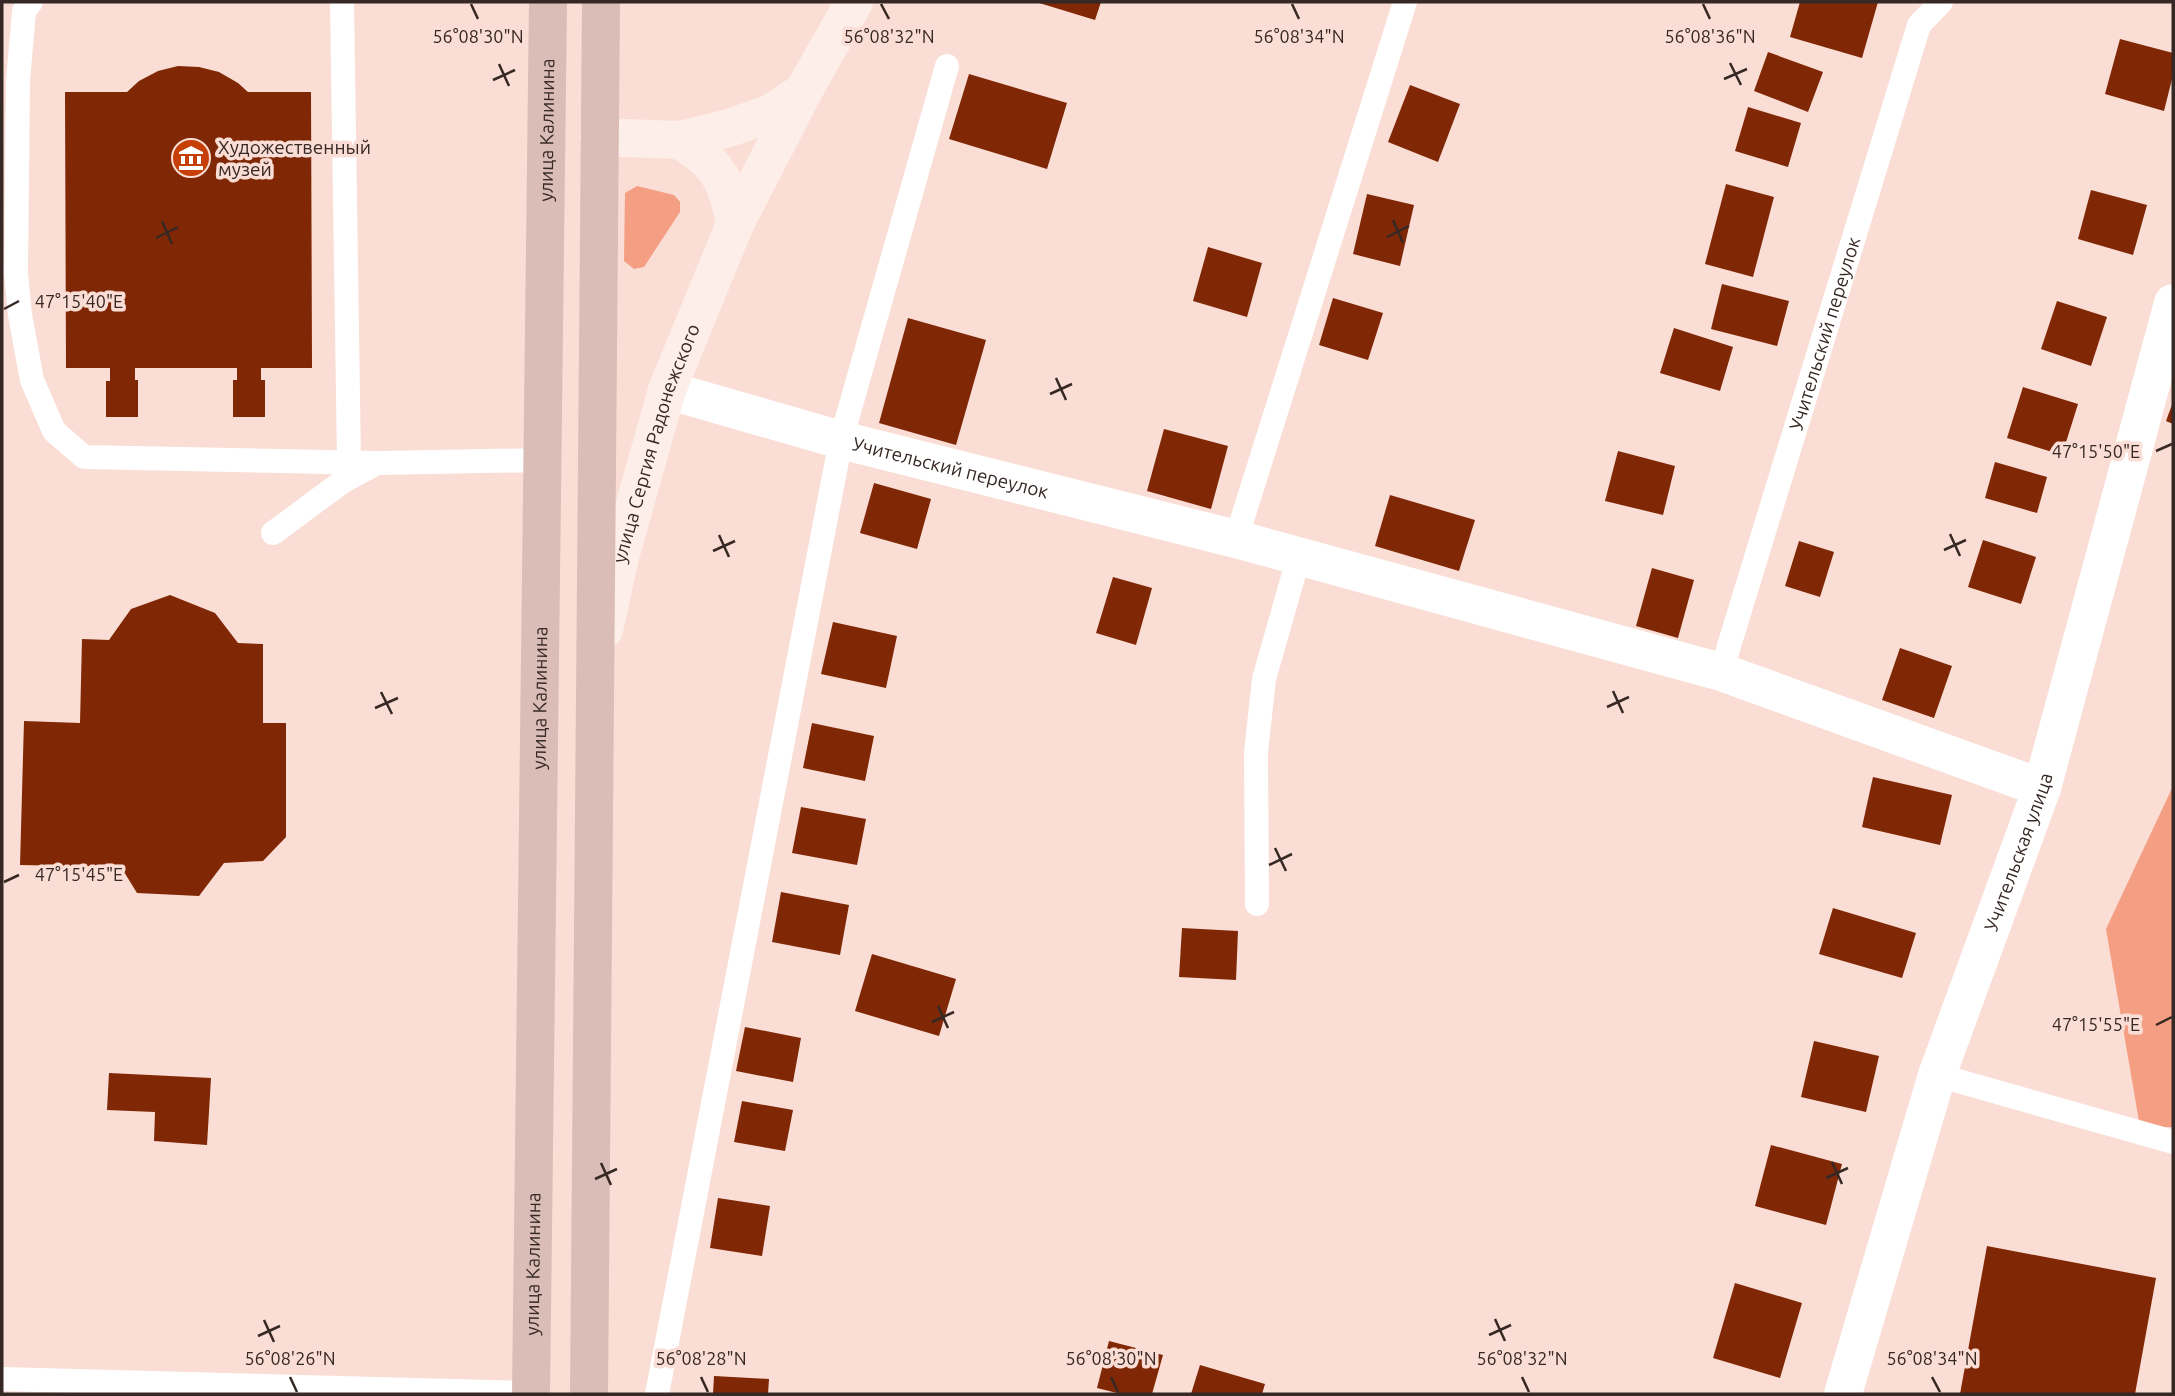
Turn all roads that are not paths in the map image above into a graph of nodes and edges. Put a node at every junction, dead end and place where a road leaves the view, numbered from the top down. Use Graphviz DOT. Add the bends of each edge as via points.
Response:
graph roads {
  1 [pos="31,2"];
  2 [pos="342,2"];
  3 [pos="548,2"];
  4 [pos="601,2"];
  5 [pos="854,2"];
  6 [pos="1405,2"];
  7 [pos="1941,2"];
  8 [pos="947,66"];
  9 [pos="10,81"];
  10 [pos="803,92"];
  11 [pos="599,137"];
  12 [pos="546,138"];
  13 [pos="679,140"];
  14 [pos="735,224"];
  15 [pos="2173,303"];
  16 [pos="667,390"];
  17 [pos="841,440"];
  18 [pos="544,460"];
  19 [pos="349,461"];
  20 [pos="378,463"];
  21 [pos="273,533"];
  22 [pos="1236,540"];
  23 [pos="1299,556"];
  24 [pos="596,670"];
  25 [pos="1720,672"];
  26 [pos="2042,788"];
  27 [pos="1257,904"];
  28 [pos="1937,1076"];
  29 [pos="2173,1143"];
  30 [pos="2,1379"];
  31 [pos="531,1394"];
  32 [pos="589,1394"];
  33 [pos="657,1394"];
  34 [pos="1843,1394"];
  1 -- 9 [label="lane" via="24,11"];
  2 -- 19 [label="lane"];
  3 -- 12 [label="main road, улица Калинина"];
  4 -- 11 [label="main road"];
  5 -- 10 [label="street, улица Сергия Радонежского"];
  6 -- 22 [label="lane"];
  7 -- 25 [label="lane, Учительский переулок" via="1919,25"];
  8 -- 17 [label="lane"];
  9 -- 19 [label="lane" via="16,273 32,380 54,431 84,457"];
  10 -- 13 [label="street, улица Сергия Радонежского" via="769,114"];
  10 -- 14 [label="street, улица Сергия Радонежского"];
  11 -- 12 [label="main road"];
  11 -- 13 [label="street, улица Сергия Радонежского"];
  11 -- 24 [label="main road"];
  12 -- 18 [label="main road, улица Калинина"];
  13 -- 14 [label="street" via="701,152 718,170"];
  14 -- 16 [label="street, улица Сергия Радонежского"];
  15 -- 26 [label="street, Учительская улица"];
  16 -- 17 [label="street, Учительский переулок"];
  16 -- 24 [label="street, улица Сергия Радонежского" via="620,557"];
  17 -- 22 [label="street, Учительский переулок"];
  17 -- 33 [label="lane"];
  18 -- 20 [label="lane"];
  18 -- 31 [label="main road, улица Калинина"];
  19 -- 20 [label="lane"];
  20 -- 21 [label="lane" via="342,482"];
  22 -- 23 [label="street, Учительский переулок"];
  23 -- 25 [label="street, Учительский переулок"];
  23 -- 27 [label="lane" via="1264,679 1256,752"];
  24 -- 32 [label="main road"];
  25 -- 26 [label="street, Учительский переулок"];
  26 -- 28 [label="street, Учительская улица"];
  28 -- 29 [label="lane"];
  28 -- 34 [label="street, Учительская улица"];
  30 -- 31 [label="lane"];
}
